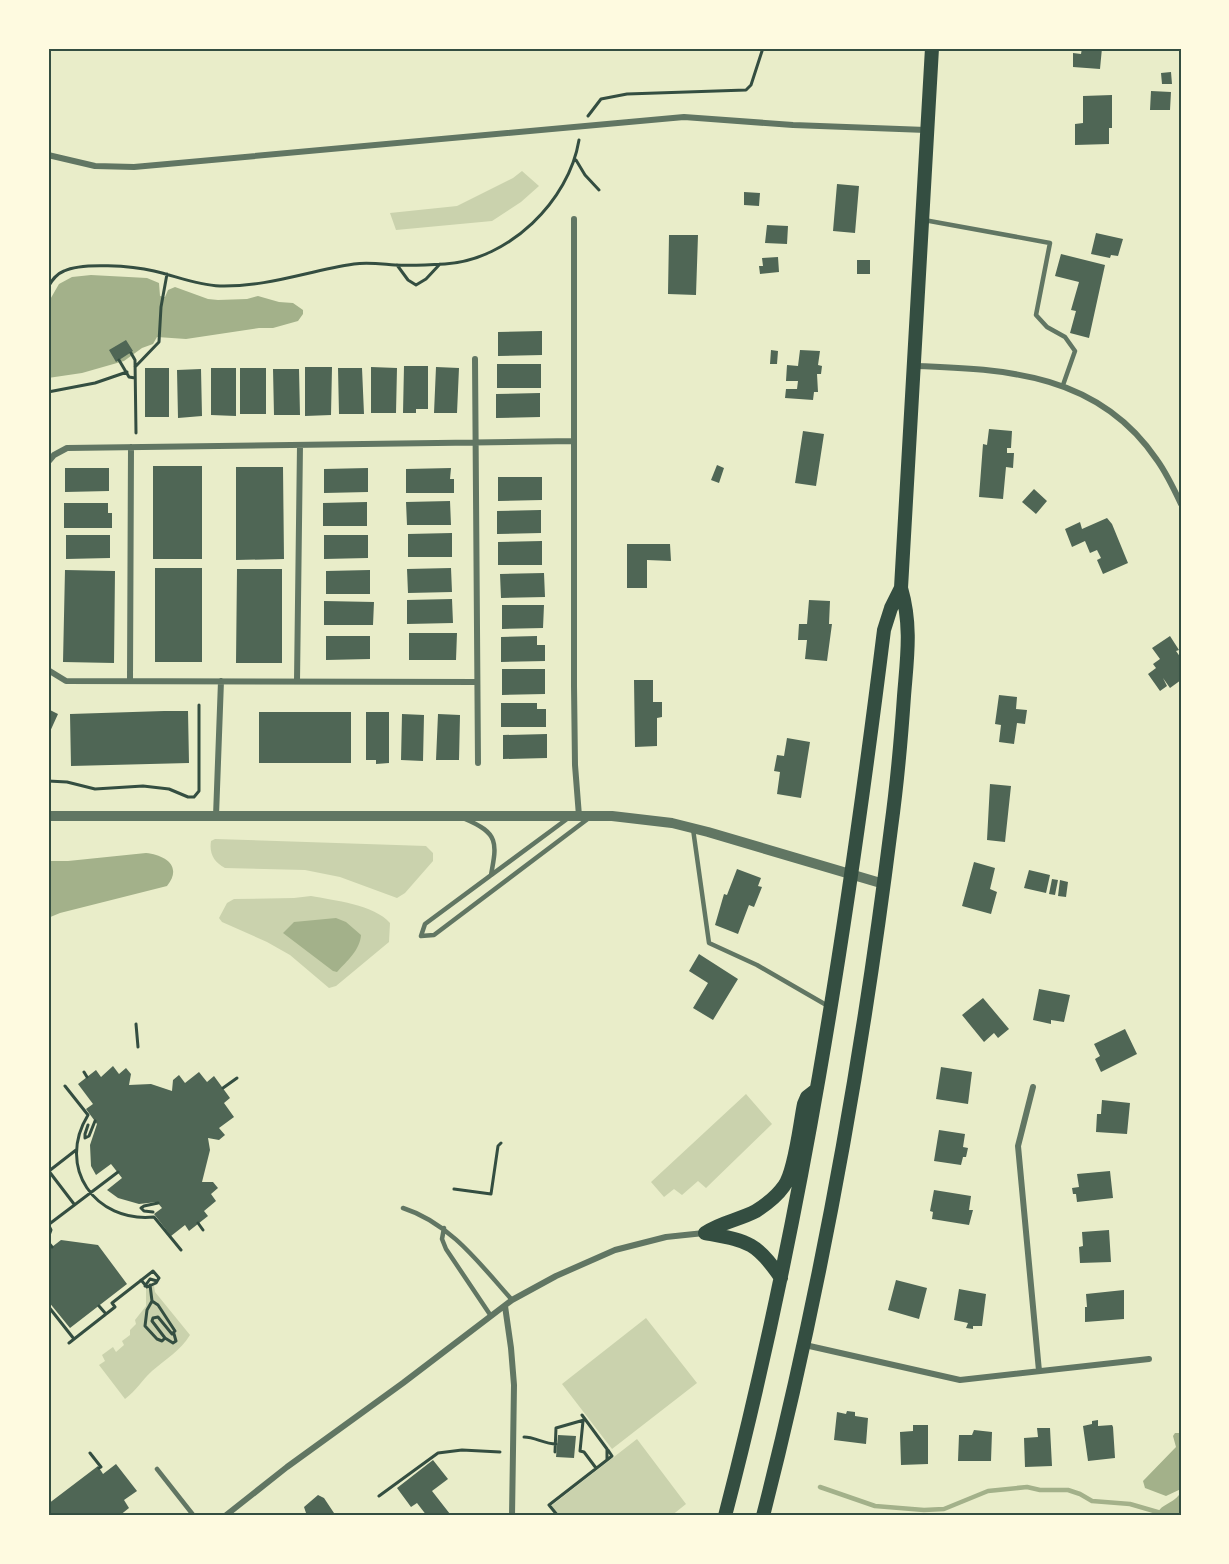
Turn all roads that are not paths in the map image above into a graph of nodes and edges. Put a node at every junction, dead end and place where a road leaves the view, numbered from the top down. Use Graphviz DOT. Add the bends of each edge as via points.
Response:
graph roads {
  1 [pos="932,48"];
  2 [pos="927,130"];
  3 [pos="48,155"];
  4 [pos="574,219"];
  5 [pos="921,220"];
  6 [pos="475,359"];
  7 [pos="914,366"];
  8 [pos="1063,385"];
  9 [pos="574,441"];
  10 [pos="475,444"];
  11 [pos="300,445"];
  12 [pos="131,447"];
  13 [pos="48,462"];
  14 [pos="1181,504"];
  15 [pos="901,588"];
  16 [pos="48,670"];
  17 [pos="130,681"];
  18 [pos="221,681"];
  19 [pos="297,681"];
  20 [pos="477,682"];
  21 [pos="478,763"];
  22 [pos="48,816"];
  23 [pos="216,816"];
  24 [pos="458,816"];
  25 [pos="576,816"];
  26 [pos="592,816"];
  27 [pos="692,828"];
  28 [pos="852,874"];
  29 [pos="491,875"];
  30 [pos="884,884"];
  31 [pos="830,1007"];
  32 [pos="818,1088"];
  33 [pos="1034,1088"];
  34 [pos="403,1208"];
  35 [pos="444,1228"];
  36 [pos="705,1233"];
  37 [pos="781,1278"];
  38 [pos="512,1300"];
  39 [pos="505,1306"];
  40 [pos="492,1316"];
  41 [pos="804,1345"];
  42 [pos="1149,1359"];
  43 [pos="1039,1371"];
  44 [pos="157,1470"];
  45 [pos="194,1516"];
  46 [pos="225,1516"];
  47 [pos="512,1516"];
  48 [pos="725,1516"];
  49 [pos="763,1516"];
  1 -- 2 [label="main road"];
  2 -- 3 [label="street" via="684,117 134,167 95,166"];
  2 -- 5 [label="main road"];
  4 -- 9 [label="street"];
  5 -- 7 [label="main road"];
  5 -- 8 [label="lane" via="1050,243 1036,315 1075,351"];
  6 -- 10 [label="street"];
  7 -- 8 [label="street" via="1005,371"];
  7 -- 15 [label="main road"];
  8 -- 14 [label="street" via="1118,416 1132,429 1157,460"];
  9 -- 10 [label="street"];
  9 -- 25 [label="street"];
  10 -- 11 [label="street"];
  10 -- 20 [label="street"];
  11 -- 12 [label="street"];
  11 -- 19 [label="street"];
  12 -- 13 [label="street" via="67,448"];
  12 -- 17 [label="street"];
  15 -- 28 [label="main road" via="884,630"];
  15 -- 30 [label="main road" via="909,635 900,761"];
  16 -- 17 [label="street" via="66,681"];
  17 -- 18 [label="street"];
  18 -- 19 [label="street"];
  18 -- 23 [label="street"];
  19 -- 20 [label="street"];
  20 -- 21 [label="street"];
  22 -- 23 [label="street"];
  23 -- 24 [label="street"];
  24 -- 25 [label="street"];
  24 -- 29 [label="lane" via="477,824 493,838 496,856"];
  25 -- 26 [label="street"];
  25 -- 29 [label="lane"];
  26 -- 27 [label="street" via="646,819"];
  26 -- 29 [label="lane" via="434,935 421,936 425,924"];
  27 -- 28 [label="street"];
  27 -- 31 [label="lane" via="710,943 757,964"];
  28 -- 30 [label="street"];
  28 -- 31 [label="main road"];
  30 -- 41 [label="main road" via="854,1090"];
  31 -- 32 [label="main road"];
  32 -- 36 [label="main road" via="804,1104 786,1184 756,1211"];
  32 -- 37 [label="main road"];
  33 -- 43 [label="street" via="1018,1146"];
  34 -- 35 [label="lane"];
  35 -- 38 [label="lane"];
  35 -- 40 [label="lane" via="442,1239 446,1249"];
  36 -- 37 [label="main road" via="752,1245 766,1256"];
  36 -- 38 [label="street" via="666,1237 615,1250"];
  37 -- 48 [label="main road"];
  38 -- 39 [label="street"];
  39 -- 40 [label="street"];
  39 -- 47 [label="street" via="513,1385"];
  40 -- 46 [label="street"];
  41 -- 43 [label="street" via="960,1380"];
  41 -- 49 [label="main road"];
  42 -- 43 [label="street"];
  44 -- 45 [label="lane"];
}
